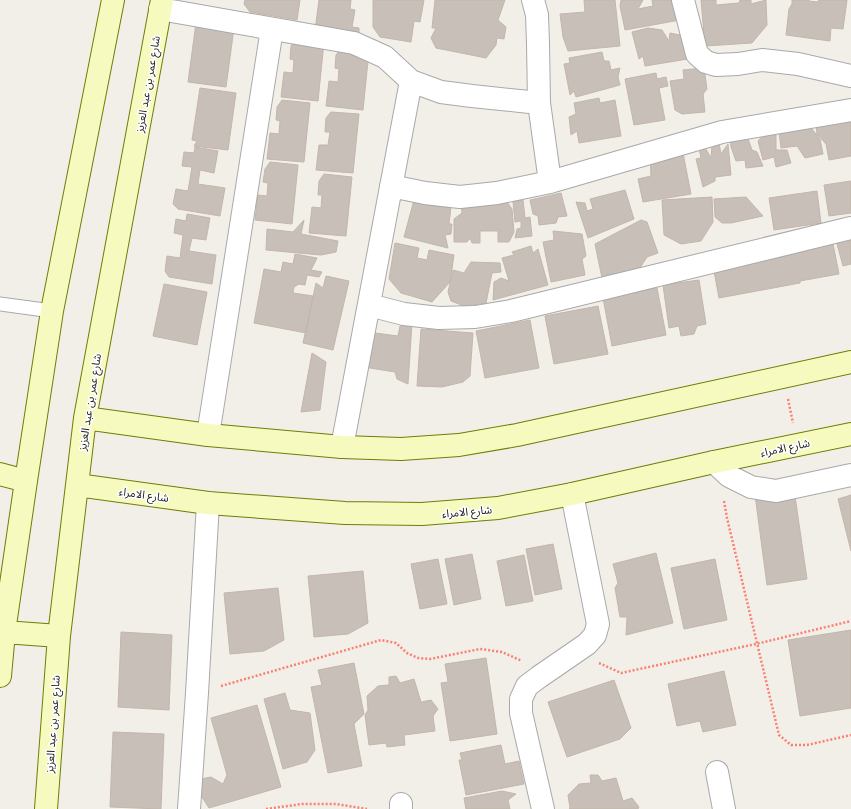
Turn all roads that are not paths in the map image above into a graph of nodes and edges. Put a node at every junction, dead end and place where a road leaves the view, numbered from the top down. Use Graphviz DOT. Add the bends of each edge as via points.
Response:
graph roads {
  1 [pos="113,0"];
  2 [pos="533,0"];
  3 [pos="683,0"];
  4 [pos="161,4"];
  5 [pos="272,29"];
  6 [pos="851,76"];
  7 [pos="411,81"];
  8 [pos="539,103"];
  9 [pos="851,110"];
  10 [pos="550,182"];
  11 [pos="390,186"];
  12 [pos="851,228"];
  13 [pos="0,304"];
  14 [pos="369,305"];
  15 [pos="52,311"];
  16 [pos="851,362"];
  17 [pos="85,418"];
  18 [pos="851,434"];
  19 [pos="208,435"];
  20 [pos="342,447"];
  21 [pos="721,469"];
  22 [pos="0,474"];
  23 [pos="851,475"];
  24 [pos="26,481"];
  25 [pos="77,485"];
  26 [pos="572,494"];
  27 [pos="208,502"];
  28 [pos="9,530"];
  29 [pos="4,632"];
  30 [pos="59,636"];
  31 [pos="0,676"];
  32 [pos="717,772"];
  33 [pos="46,809"];
  34 [pos="189,809"];
  35 [pos="543,809"];
  36 [pos="724,809"];
  1 -- 15 [label="street"];
  2 -- 8 [label="street" via="537,16"];
  3 -- 6 [label="street" via="697,54 706,62 716,65 762,60 798,64"];
  4 -- 5 [label="street"];
  4 -- 17 [label="street, شارع عمر بن عبد العزيز"];
  5 -- 7 [label="street" via="354,43 385,57"];
  5 -- 19 [label="street"];
  7 -- 8 [label="street" via="441,92"];
  7 -- 11 [label="street"];
  8 -- 10 [label="street"];
  9 -- 10 [label="street" via="722,132"];
  10 -- 11 [label="street" via="497,193 460,197"];
  11 -- 14 [label="street"];
  12 -- 14 [label="street" via="511,311 475,317 439,318 404,314"];
  13 -- 15 [label="lane"];
  14 -- 20 [label="street"];
  15 -- 24 [label="street"];
  16 -- 20 [label="street" via="516,435 459,445 401,449"];
  17 -- 19 [label="street"];
  17 -- 25 [label="street, شارع عمر بن عبد العزيز"];
  18 -- 21 [label="street, شارع الامراء" via="797,445"];
  19 -- 20 [label="street"];
  21 -- 23 [label="street" via="751,487 776,491"];
  21 -- 26 [label="street, شارع الامراء"];
  22 -- 24 [label="street"];
  24 -- 28 [label="street"];
  25 -- 27 [label="street, شارع الامراء"];
  25 -- 30 [label="street, شارع عمر بن عبد العزيز"];
  26 -- 27 [label="street, شارع الامراء" via="498,508 422,514 346,512"];
  26 -- 35 [label="street" via="598,624 595,635 587,644 527,686 521,699 521,713"];
  27 -- 34 [label="street"];
  28 -- 29 [label="street"];
  29 -- 30 [label="street"];
  29 -- 31 [label="street"];
  30 -- 33 [label="street, شارع عمر بن عبد العزيز"];
  32 -- 36 [label="street"];
}
